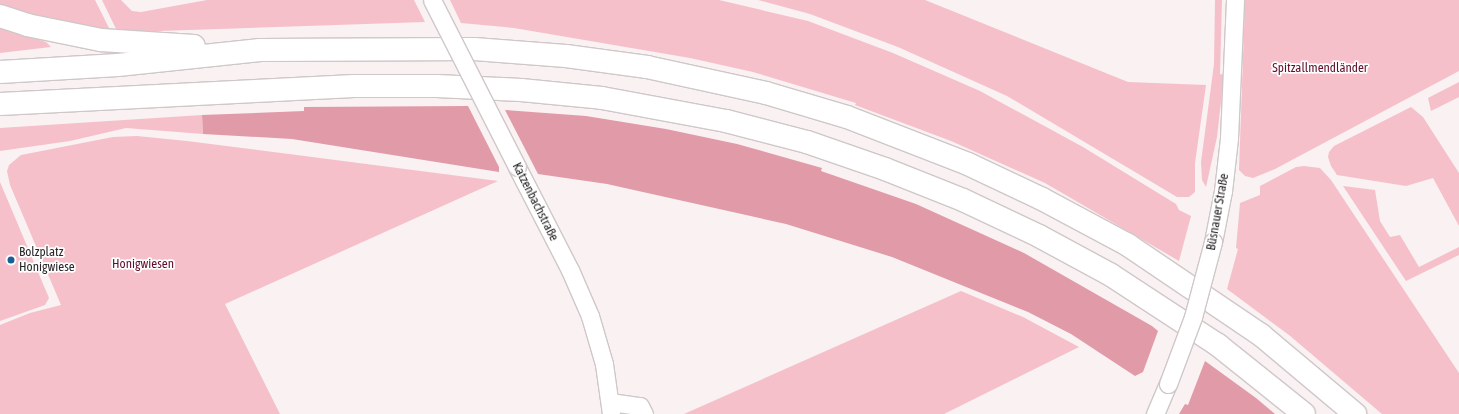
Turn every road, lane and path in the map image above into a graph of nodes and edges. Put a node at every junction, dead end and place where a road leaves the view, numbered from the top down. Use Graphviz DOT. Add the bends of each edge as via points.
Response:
graph roads {
  1 [pos="432,0"];
  2 [pos="1235,0"];
  3 [pos="0,16"];
  4 [pos="231,53"];
  5 [pos="0,72"];
  6 [pos="0,104"];
  7 [pos="611,408"];
  8 [pos="644,414"];
  9 [pos="1155,414"];
  10 [pos="1304,414"];
  11 [pos="1355,414"];
  1 -- 7 [label="street, Katzenbachstraße, bridge" via="570,270 590,316 604,364"];
  2 -- 9 [label="street, Büsnauer Straße, bridge" via="1229,138 1223,191 1193,318"];
  3 -- 4 [label="highway" via="34,27 101,40 191,46"];
  4 -- 5 [label="highway" via="118,65"];
  4 -- 11 [label="highway" via="354,48 474,49 543,54 609,62 724,83 806,104 890,133 1005,180 1128,245 1261,335"];
  6 -- 10 [label="highway" via="354,86 521,90 602,98 691,114 807,142 886,169 988,211 1076,255 1147,298 1218,345"];
  7 -- 8 [label="street" via="640,406"];
}
